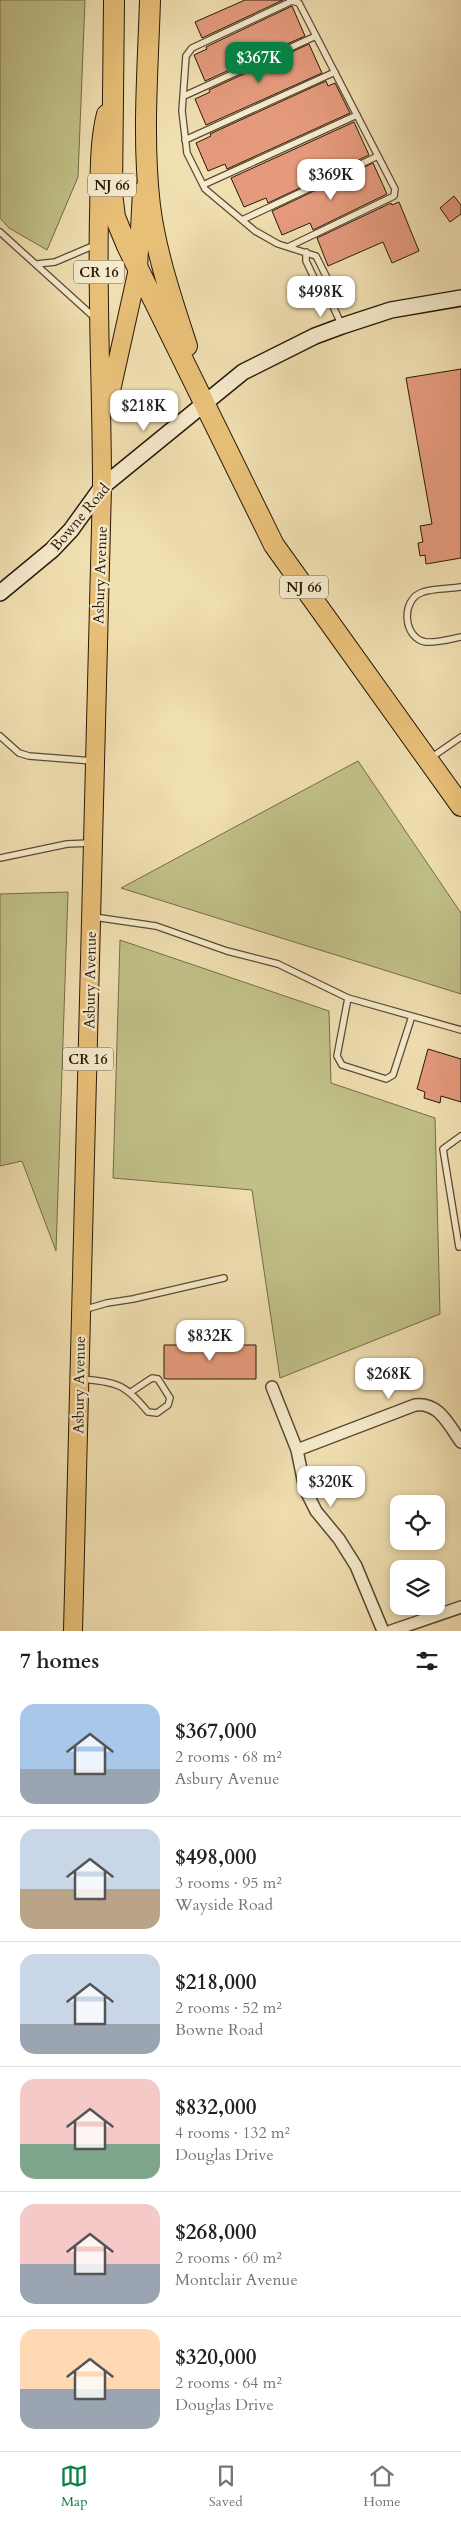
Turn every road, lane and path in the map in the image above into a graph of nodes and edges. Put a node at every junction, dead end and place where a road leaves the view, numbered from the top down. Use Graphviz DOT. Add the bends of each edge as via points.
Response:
graph roads {
  1 [pos="114,0"];
  2 [pos="150,0"];
  3 [pos="316,36"];
  4 [pos="335,72"];
  5 [pos="184,96"];
  6 [pos="112,97"];
  7 [pos="357,115"];
  8 [pos="146,121"];
  9 [pos="185,140"];
  10 [pos="378,156"];
  11 [pos="203,185"];
  12 [pos="242,220"];
  13 [pos="99,229"];
  14 [pos="0,232"];
  15 [pos="288,247"];
  16 [pos="306,252"];
  17 [pos="37,264"];
  18 [pos="138,269"];
  19 [pos="327,293"];
  20 [pos="461,298"];
  21 [pos="98,321"];
  22 [pos="342,326"];
  23 [pos="206,402"];
  24 [pos="102,449"];
  25 [pos="102,487"];
  26 [pos="461,587"];
  27 [pos="0,592"];
  28 [pos="461,638"];
  29 [pos="0,736"];
  30 [pos="461,737"];
  31 [pos="428,760"];
  32 [pos="95,761"];
  33 [pos="461,806"];
  34 [pos="93,843"];
  35 [pos="0,858"];
  36 [pos="91,916"];
  37 [pos="348,998"];
  38 [pos="412,1016"];
  39 [pos="461,1030"];
  40 [pos="461,1136"];
  41 [pos="461,1247"];
  42 [pos="224,1278"];
  43 [pos="81,1311"];
  44 [pos="80,1379"];
  45 [pos="272,1387"];
  46 [pos="131,1392"];
  47 [pos="461,1442"];
  48 [pos="297,1450"];
  49 [pos="461,1607"];
  50 [pos="73,1631"];
  51 [pos="382,1631"];
  52 [pos="391,1631"];
  1 -- 6 [label="highway, Asbury Avenue / NJ 66"];
  2 -- 8 [label="highway, Asbury Avenue / NJ 66"];
  3 -- 4 [label="lane"];
  3 -- 5 [label="lane"];
  3 -- 5 [label="lane" via="299,3 292,1 192,48 186,56"];
  4 -- 7 [label="lane"];
  4 -- 9 [label="lane"];
  5 -- 9 [label="lane"];
  6 -- 13 [label="main road, Asbury Avenue / CR 16" via="101,146"];
  6 -- 18 [label="highway, Asbury Avenue / NJ 66" via="112,193 116,217"];
  7 -- 10 [label="lane"];
  7 -- 11 [label="lane"];
  8 -- 18 [label="main road, Asbury Avenue / CR 16"];
  8 -- 23 [label="highway, Asbury Avenue / NJ 66" via="150,205 155,231"];
  9 -- 11 [label="lane" via="186,153"];
  10 -- 12 [label="lane"];
  10 -- 15 [label="lane" via="395,189 394,196"];
  11 -- 12 [label="lane"];
  12 -- 15 [label="lane" via="255,231"];
  13 -- 17 [label="lane" via="95,246 56,262"];
  13 -- 21 [label="main road, Asbury Avenue / CR 16"];
  14 -- 17 [label="lane"];
  15 -- 16 [label="lane"];
  16 -- 19 [label="lane" via="306,262 317,284"];
  16 -- 19 [label="lane" via="316,256 328,280"];
  17 -- 21 [label="lane"];
  18 -- 23 [label="highway, Asbury Avenue / NJ 66"];
  18 -- 24 [label="main road, Asbury Avenue / CR 16" via="108,401"];
  19 -- 22 [label="lane"];
  20 -- 22 [label="street, Bowne Road" via="391,310"];
  21 -- 24 [label="main road, Asbury Avenue / CR 16"];
  22 -- 23 [label="street, Bowne Road" via="243,372"];
  23 -- 25 [label="street, Bowne Road"];
  23 -- 31 [label="highway, NJ 66" via="274,545"];
  24 -- 25 [label="main road, Asbury Avenue / CR 16"];
  25 -- 27 [label="street, Bowne Road" via="52,550"];
  25 -- 32 [label="main road, Asbury Avenue / CR 16"];
  26 -- 28 [label="lane" via="422,592 412,599 406,610 414,635 425,642"];
  29 -- 32 [label="lane" via="19,753 29,756"];
  30 -- 31 [label="lane"];
  31 -- 33 [label="highway, NJ 66"];
  32 -- 34 [label="main road, Asbury Avenue / CR 16"];
  34 -- 35 [label="lane" via="67,844"];
  34 -- 36 [label="main road, Asbury Avenue / CR 16"];
  36 -- 37 [label="lane" via="156,926 227,951 278,964"];
  36 -- 43 [label="main road, Asbury Avenue / CR 16"];
  37 -- 38 [label="lane"];
  37 -- 38 [label="lane" via="337,1056 342,1065 386,1079 393,1075"];
  38 -- 39 [label="lane"];
  40 -- 41 [label="lane" via="443,1149"];
  42 -- 43 [label="lane"];
  43 -- 44 [label="main road, Asbury Avenue / CR 16"];
  44 -- 46 [label="lane" via="115,1383"];
  44 -- 50 [label="main road, Asbury Avenue / CR 16"];
  45 -- 48 [label="street"];
  46 -- 46 [label="lane" via="148,1412 157,1413 168,1405 170,1398 158,1379 152,1378"];
  47 -- 48 [label="street" via="439,1411 423,1404"];
  48 -- 51 [label="street" via="303,1484 313,1505 356,1566"];
  49 -- 52 [label="street"];
}
